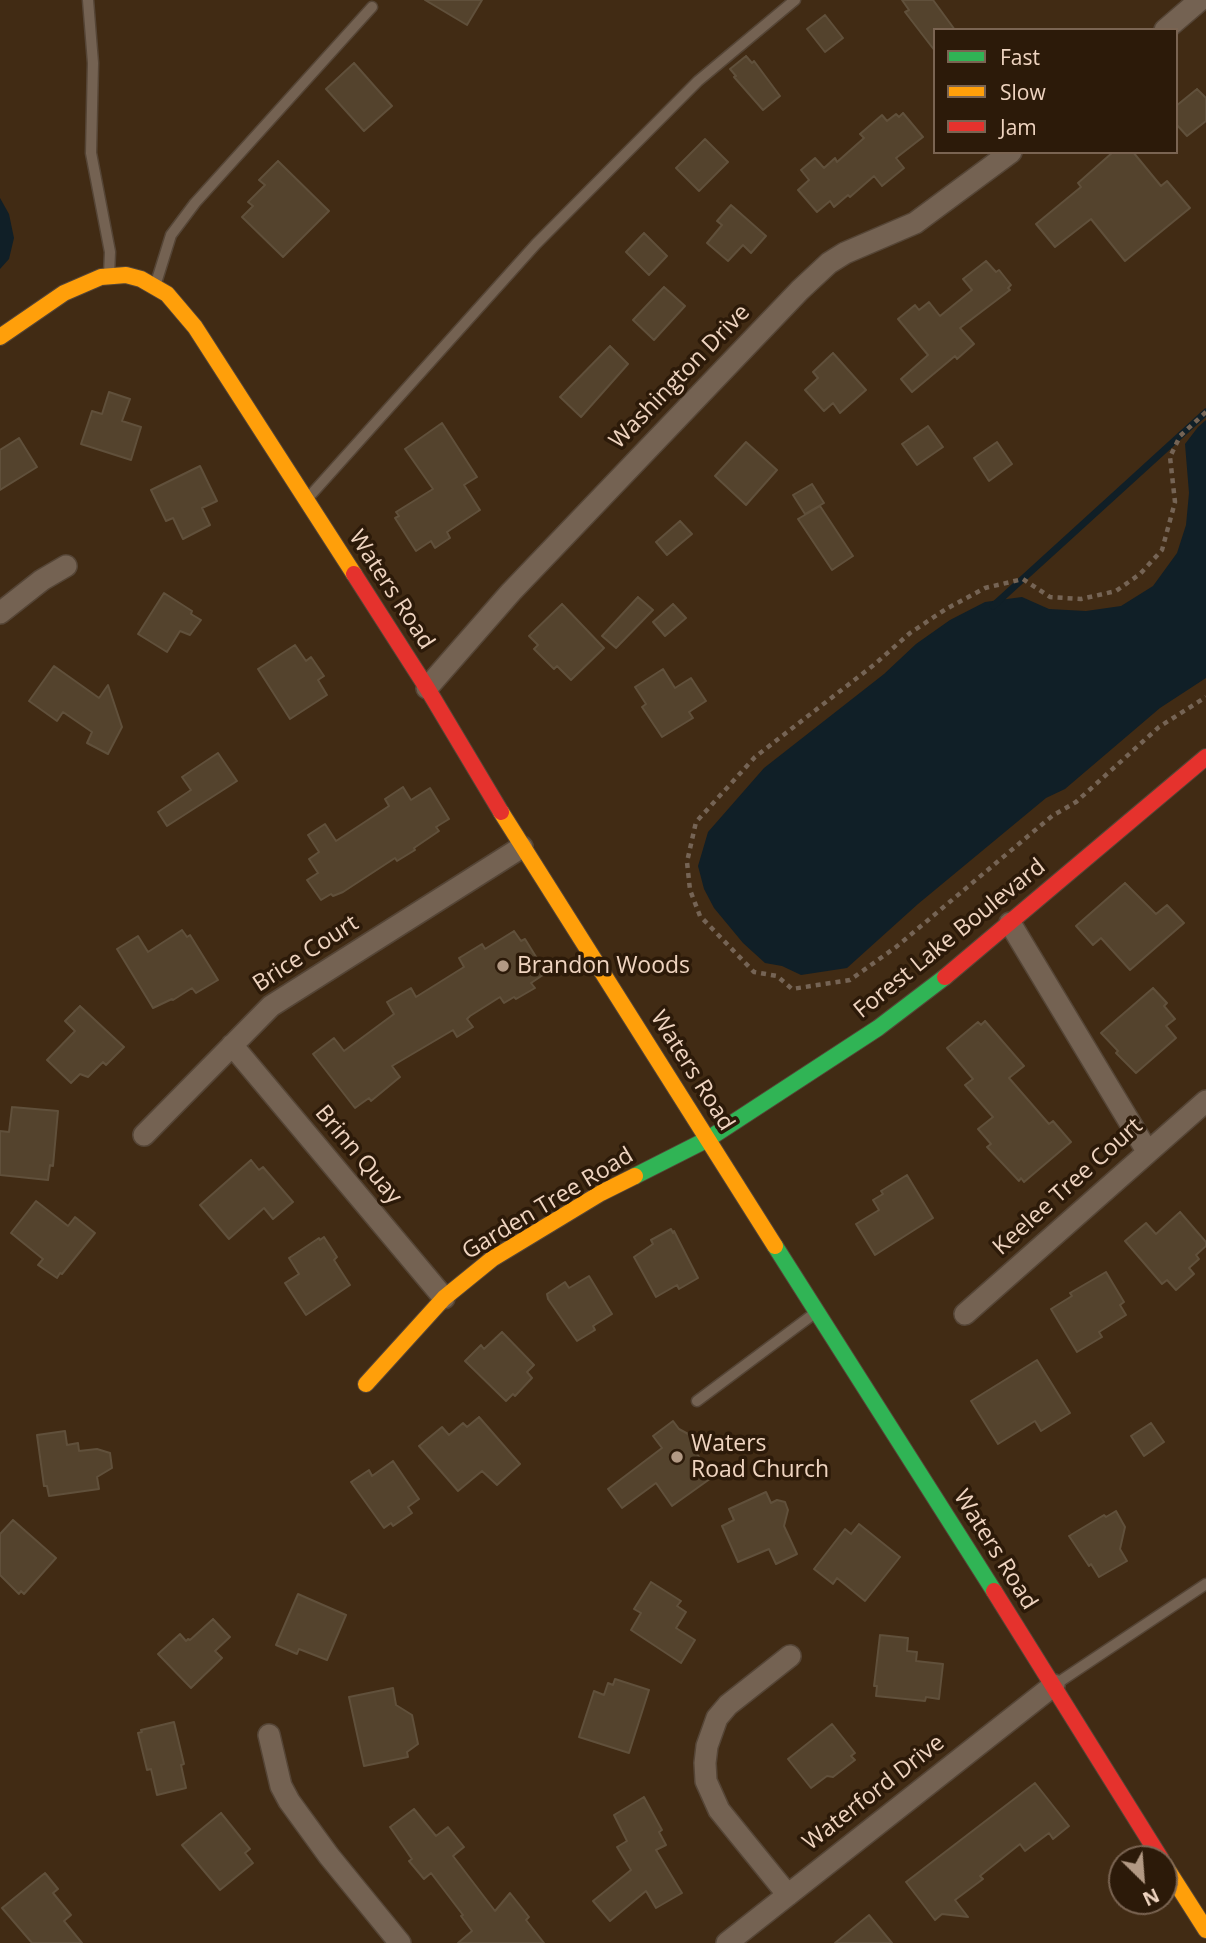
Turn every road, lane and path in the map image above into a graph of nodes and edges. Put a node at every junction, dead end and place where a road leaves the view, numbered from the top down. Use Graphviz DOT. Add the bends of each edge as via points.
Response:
graph roads {
  1 [pos="88,0"];
  2 [pos="795,0"];
  3 [pos="1200,0"];
  4 [pos="372,7"];
  5 [pos="1167,28"];
  6 [pos="1008,154"];
  7 [pos="109,276"];
  8 [pos="155,286"];
  9 [pos="0,337"];
  10 [pos="1206,412"];
  11 [pos="306,500"];
  12 [pos="66,566"];
  13 [pos="0,613"];
  14 [pos="427,688"];
  15 [pos="1206,697"];
  16 [pos="1206,757"];
  17 [pos="522,847"];
  18 [pos="1010,923"];
  19 [pos="232,1045"];
  20 [pos="1206,1101"];
  21 [pos="144,1135"];
  22 [pos="708,1139"];
  23 [pos="1147,1151"];
  24 [pos="444,1298"];
  25 [pos="817,1311"];
  26 [pos="965,1314"];
  27 [pos="366,1384"];
  28 [pos="697,1401"];
  29 [pos="1206,1584"];
  30 [pos="790,1657"];
  31 [pos="1054,1685"];
  32 [pos="269,1735"];
  33 [pos="1152,1845"];
  34 [pos="1178,1886"];
  35 [pos="788,1895"];
  36 [pos="1206,1930"];
  37 [pos="400,1943"];
  38 [pos="727,1943"];
  1 -- 7 [label="lane" via="93,63 91,153 110,252"];
  2 -- 11 [label="lane" via="698,81 536,244"];
  3 -- 5 [label="street"];
  4 -- 8 [label="lane" via="195,203 172,235"];
  6 -- 14 [label="street, Washington Drive" via="915,223 845,253 800,290 511,592"];
  7 -- 8 [label="street, Waters Road" via="126,275"];
  7 -- 9 [label="street, Waters Road" via="64,293"];
  8 -- 11 [label="street, Waters Road" via="195,327"];
  10 -- 15 [label="path" via="1180,436 1170,457 1175,502 1162,550 1140,574 1116,591 1081,599 1050,597 1023,579 985,588 910,633 755,757 696,822 687,862 690,890 700,916 754,972 777,976 792,989 850,980 1052,816 1076,802 1159,727"];
  11 -- 14 [label="street, Waters Road"];
  12 -- 13 [label="street"];
  14 -- 17 [label="street, Waters Road"];
  16 -- 18 [label="street, Forest Lake Boulevard"];
  17 -- 19 [label="street, Brice Court" via="271,1006"];
  17 -- 22 [label="street, Waters Road"];
  18 -- 22 [label="street, Forest Lake Boulevard" via="878,1028"];
  18 -- 23 [label="street"];
  19 -- 21 [label="street, Brice Court"];
  19 -- 24 [label="street, Brinn Quay"];
  20 -- 23 [label="street, Keelee Tree Court"];
  22 -- 24 [label="street, Garden Tree Road" via="523,1240"];
  22 -- 25 [label="street, Waters Road"];
  23 -- 26 [label="street, Keelee Tree Court"];
  24 -- 27 [label="street, Garden Tree Road"];
  25 -- 28 [label="lane"];
  25 -- 31 [label="street, Waters Road"];
  29 -- 31 [label="lane"];
  30 -- 35 [label="street" via="727,1705 717,1718 705,1763 706,1781 719,1810"];
  31 -- 33 [label="street, Waters Road"];
  31 -- 35 [label="street, Waterford Drive"];
  32 -- 37 [label="street" via="289,1801"];
  34 -- 36 [label="street"];
  35 -- 38 [label="street, Waterford Drive"];
}
